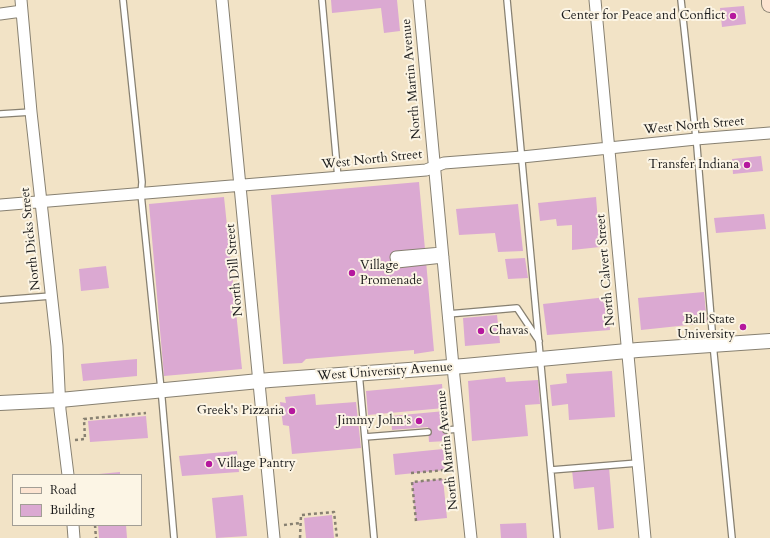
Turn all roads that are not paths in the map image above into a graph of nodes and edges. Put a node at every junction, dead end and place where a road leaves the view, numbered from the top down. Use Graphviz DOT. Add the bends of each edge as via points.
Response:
graph roads {
  1 [pos="123,0"];
  2 [pos="222,0"];
  3 [pos="322,0"];
  4 [pos="419,0"];
  5 [pos="507,0"];
  6 [pos="596,0"];
  7 [pos="681,0"];
  8 [pos="770,0"];
  9 [pos="770,4"];
  10 [pos="22,5"];
  11 [pos="0,14"];
  12 [pos="31,112"];
  13 [pos="0,114"];
  14 [pos="770,133"];
  15 [pos="696,139"];
  16 [pos="609,148"];
  17 [pos="522,157"];
  18 [pos="434,167"];
  19 [pos="338,178"];
  20 [pos="241,185"];
  21 [pos="141,194"];
  22 [pos="42,202"];
  23 [pos="0,205"];
  24 [pos="52,296"];
  25 [pos="0,300"];
  26 [pos="448,314"];
  27 [pos="539,341"];
  28 [pos="770,341"];
  29 [pos="713,345"];
  30 [pos="628,352"];
  31 [pos="541,359"];
  32 [pos="453,367"];
  33 [pos="359,373"];
  34 [pos="259,382"];
  35 [pos="161,392"];
  36 [pos="60,400"];
  37 [pos="0,403"];
  38 [pos="460,429"];
  39 [pos="446,430"];
  40 [pos="428,432"];
  41 [pos="365,437"];
  42 [pos="638,463"];
  43 [pos="551,470"];
  44 [pos="68,474"];
  45 [pos="73,526"];
  46 [pos="74,538"];
  47 [pos="174,538"];
  48 [pos="274,538"];
  49 [pos="374,538"];
  50 [pos="471,538"];
  51 [pos="557,538"];
  52 [pos="645,538"];
  53 [pos="732,538"];
  1 -- 21 [label="lane" via="142,182"];
  2 -- 20 [label="street, North Dill Street"];
  3 -- 19 [label="lane"];
  4 -- 18 [label="street, North Martin Avenue"];
  5 -- 17 [label="lane"];
  6 -- 16 [label="street, North Calvert Street"];
  7 -- 15 [label="lane"];
  8 -- 9 [label="main road"];
  10 -- 11 [label="street"];
  10 -- 12 [label="street, North Dicks Street"];
  12 -- 13 [label="lane"];
  12 -- 22 [label="street, North Dicks Street"];
  14 -- 15 [label="street, West North Street"];
  15 -- 16 [label="street, West North Street"];
  15 -- 29 [label="lane"];
  16 -- 17 [label="street, West North Street"];
  16 -- 30 [label="street, North Calvert Street"];
  17 -- 18 [label="street, West North Street" via="444,163"];
  17 -- 27 [label="lane"];
  18 -- 19 [label="street, West North Street" via="426,170"];
  18 -- 26 [label="street, North Martin Avenue"];
  19 -- 20 [label="street, West North Street"];
  20 -- 21 [label="street, West North Street"];
  20 -- 34 [label="street, North Dill Street"];
  21 -- 22 [label="street, West North Street"];
  21 -- 35 [label="lane"];
  22 -- 23 [label="street, West North Street"];
  22 -- 24 [label="street, North Dicks Street"];
  24 -- 25 [label="lane"];
  24 -- 36 [label="street, North Dicks Street"];
  26 -- 27 [label="lane" via="517,308"];
  26 -- 32 [label="street, North Martin Avenue"];
  27 -- 31 [label="lane"];
  28 -- 29 [label="street, West University Avenue"];
  29 -- 30 [label="street, West University Avenue"];
  29 -- 53 [label="lane"];
  30 -- 31 [label="street, West University Avenue"];
  30 -- 42 [label="street, North Calvert Street"];
  31 -- 32 [label="street, West University Avenue"];
  31 -- 43 [label="lane"];
  32 -- 33 [label="street, West University Avenue"];
  32 -- 38 [label="street, North Martin Avenue"];
  33 -- 34 [label="street, West University Avenue"];
  33 -- 41 [label="lane"];
  34 -- 35 [label="street, West University Avenue"];
  34 -- 48 [label="street, North Dill Street"];
  35 -- 36 [label="street, West University Avenue"];
  35 -- 47 [label="lane"];
  36 -- 37 [label="street, West University Avenue"];
  36 -- 44 [label="street, North Dicks Street"];
  38 -- 39 [label="lane"];
  38 -- 50 [label="street, North Martin Avenue"];
  40 -- 41 [label="lane"];
  41 -- 49 [label="lane"];
  42 -- 43 [label="lane"];
  42 -- 52 [label="street, North Calvert Street"];
  43 -- 51 [label="lane"];
  45 -- 46 [label="street"];
}
